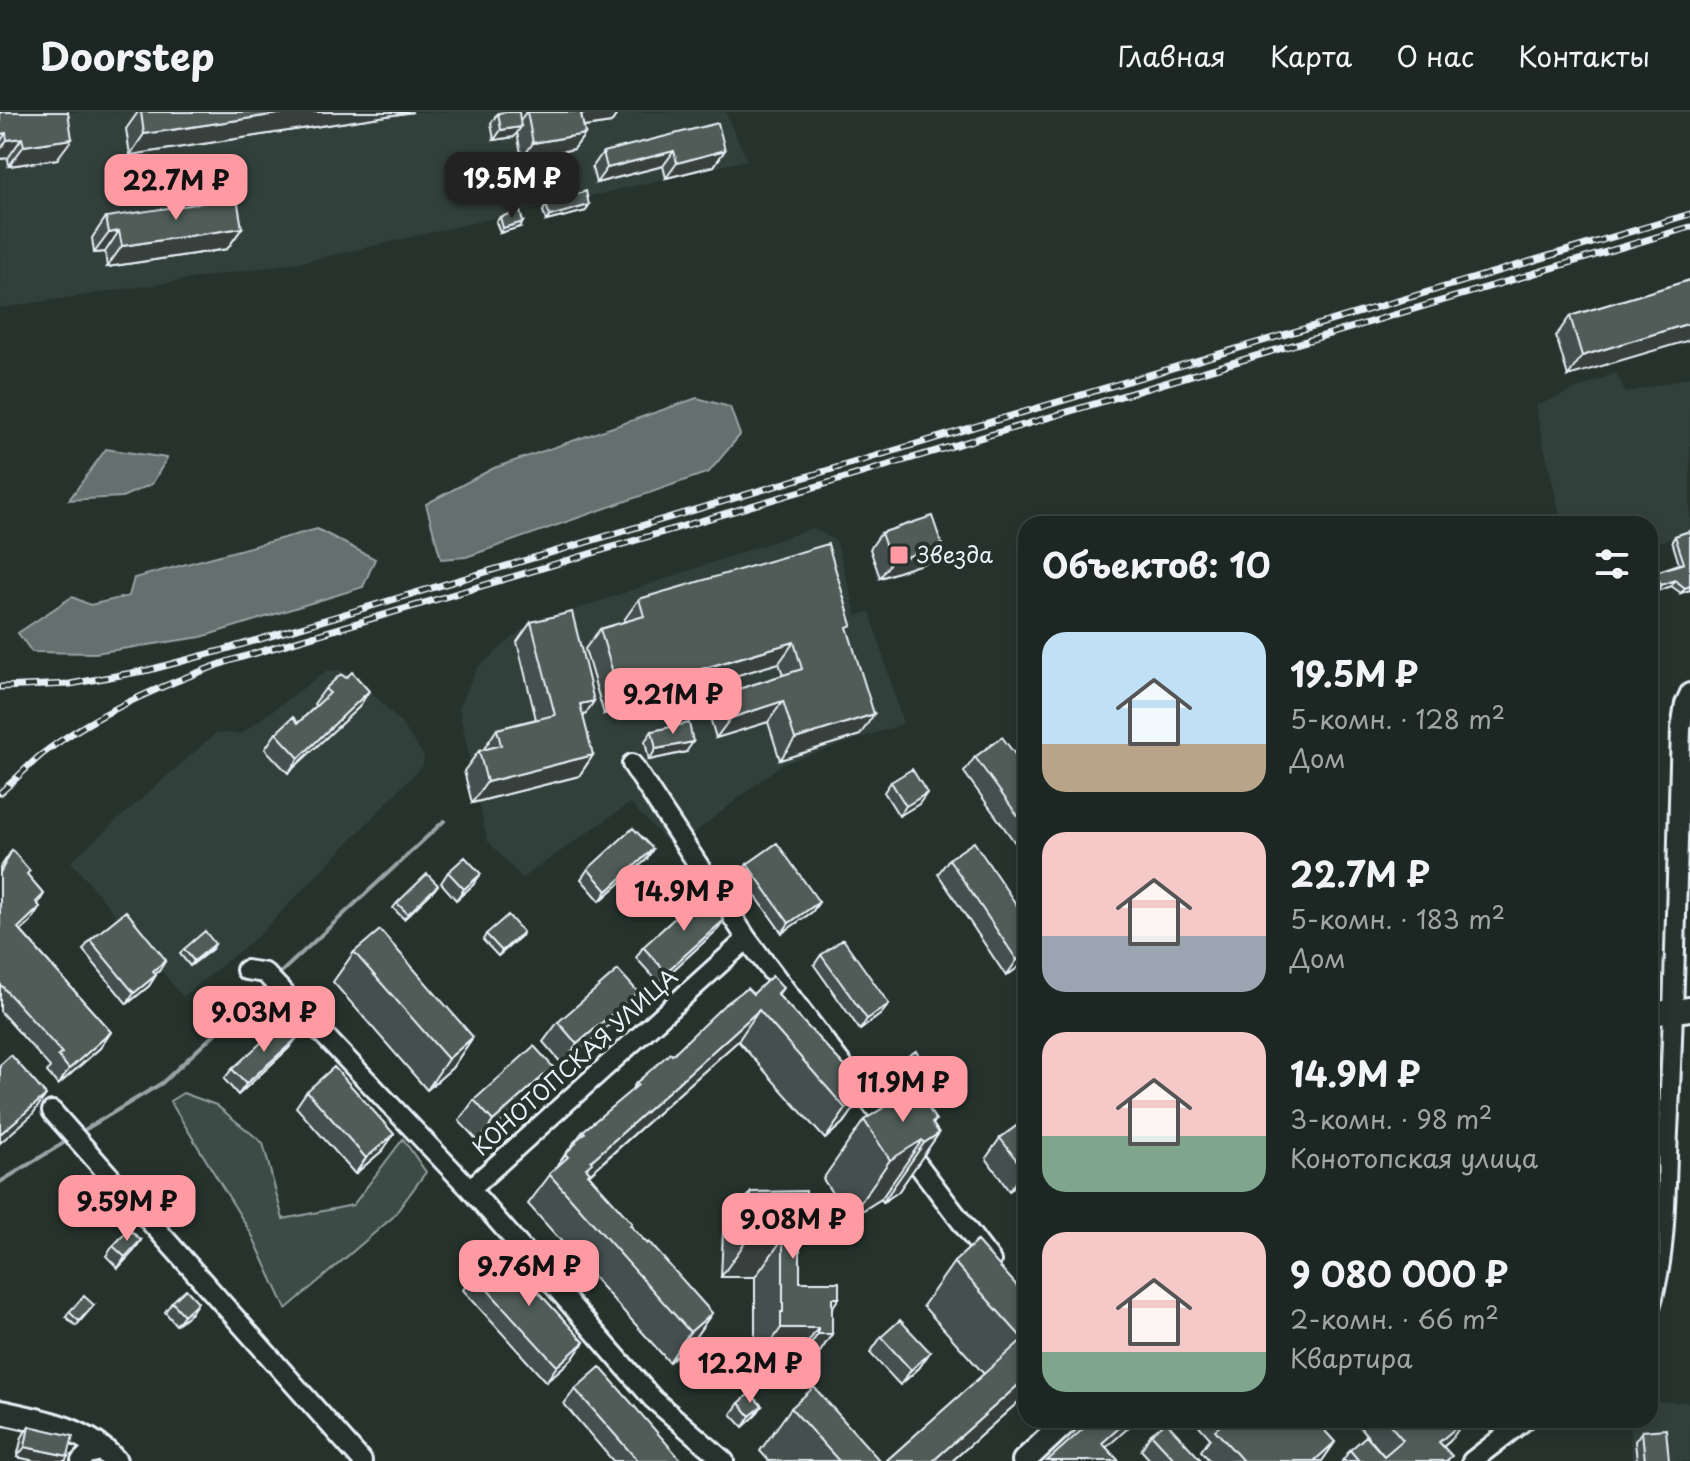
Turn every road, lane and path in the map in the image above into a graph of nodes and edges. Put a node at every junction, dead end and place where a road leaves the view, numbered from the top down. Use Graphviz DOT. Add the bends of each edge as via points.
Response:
graph roads {
  1 [pos="1690,693"];
  2 [pos="632,764"];
  3 [pos="747,939"];
  4 [pos="246,970"];
  5 [pos="1682,1010"];
  6 [pos="1658,1013"];
  7 [pos="52,1111"];
  8 [pos="470,1189"];
  9 [pos="999,1271"];
  10 [pos="1658,1273"];
  11 [pos="0,1412"];
  12 [pos="1059,1428"];
  13 [pos="1515,1428"];
  14 [pos="110,1455"];
  15 [pos="81,1461"];
  16 [pos="362,1461"];
  17 [pos="724,1461"];
  18 [pos="1024,1461"];
  19 [pos="1472,1461"];
  1 -- 5 [label="street" via="1681,729"];
  2 -- 3 [label="street"];
  3 -- 8 [label="street, КОНОТОПСКАЯ УЛИЦА"];
  3 -- 9 [label="street"];
  4 -- 8 [label="street" via="265,973"];
  5 -- 6 [label="main road"];
  5 -- 10 [label="street"];
  7 -- 16 [label="street"];
  8 -- 17 [label="street" via="653,1399"];
  11 -- 14 [label="main road" via="49,1422"];
  12 -- 18 [label="main road"];
  13 -- 19 [label="street"];
  14 -- 15 [label="street" via="88,1454"];
}
